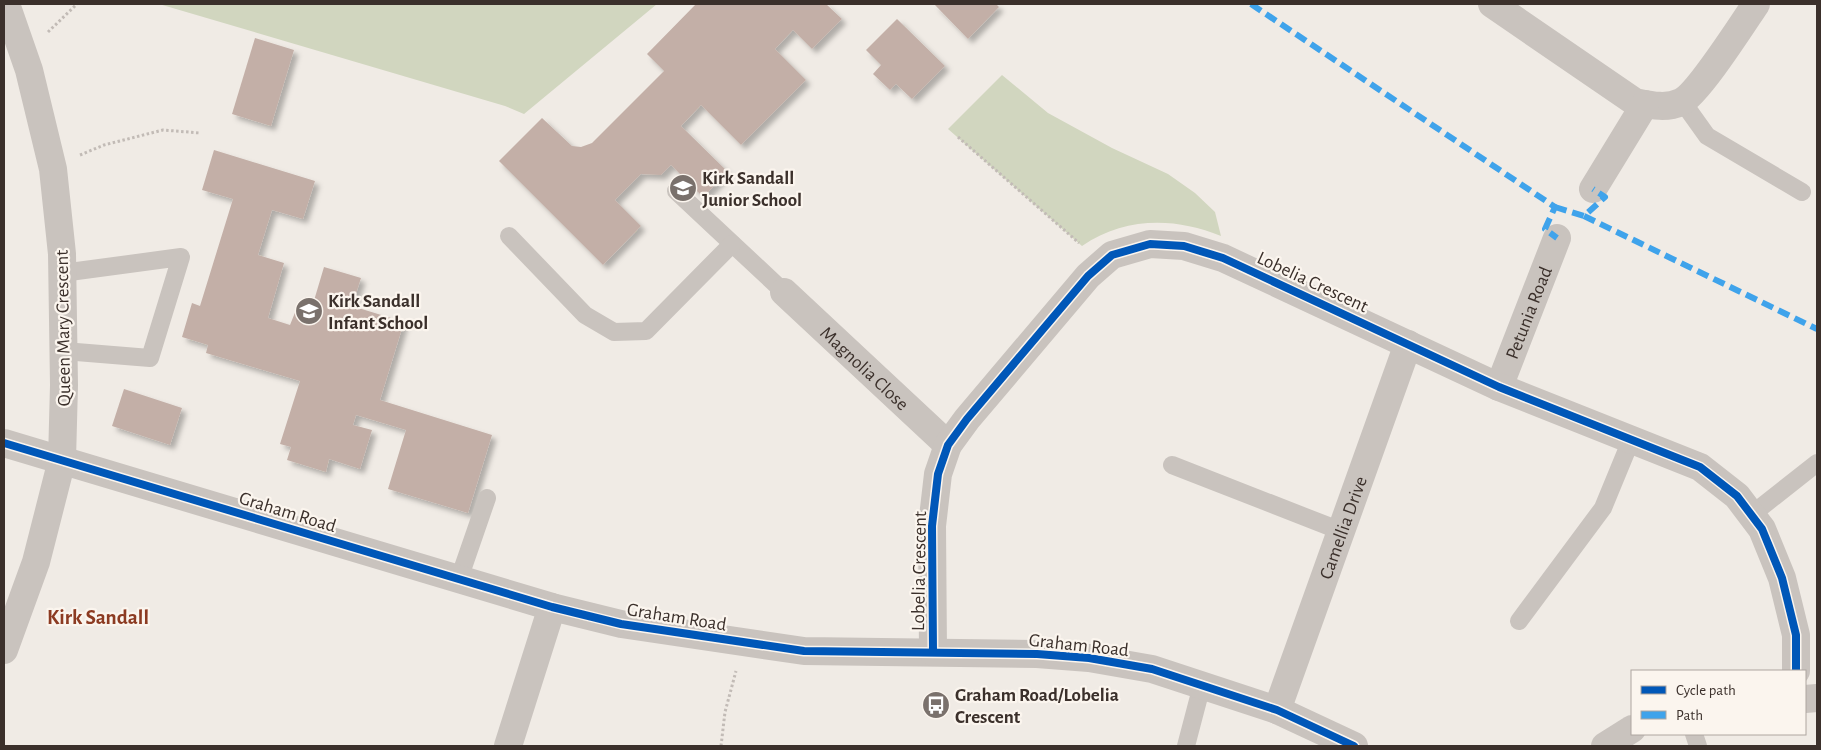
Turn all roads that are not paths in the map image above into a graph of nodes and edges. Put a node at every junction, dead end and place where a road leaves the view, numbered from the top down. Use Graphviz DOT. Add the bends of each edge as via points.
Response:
graph roads {
  1 [pos="6,4"];
  2 [pos="1492,4"];
  3 [pos="1756,4"];
  4 [pos="1682,102"];
  5 [pos="1645,104"];
  6 [pos="1593,189"];
  7 [pos="676,191"];
  8 [pos="1802,192"];
  9 [pos="509,236"];
  10 [pos="1557,238"];
  11 [pos="732,244"];
  12 [pos="62,273"];
  13 [pos="784,292"];
  14 [pos="1408,344"];
  15 [pos="64,350"];
  16 [pos="1499,387"];
  17 [pos="1631,440"];
  18 [pos="4,443"];
  19 [pos="948,445"];
  20 [pos="62,460"];
  21 [pos="1817,463"];
  22 [pos="1172,465"];
  23 [pos="487,498"];
  24 [pos="1751,515"];
  25 [pos="1341,531"];
  26 [pos="459,579"];
  27 [pos="552,607"];
  28 [pos="1519,621"];
  29 [pos="4,650"];
  30 [pos="933,652"];
  31 [pos="1796,670"];
  32 [pos="1202,685"];
  33 [pos="1277,710"];
  34 [pos="1631,730"];
  35 [pos="508,746"];
  36 [pos="1186,746"];
  37 [pos="1354,746"];
  38 [pos="1605,746"];
  1 -- 12 [label="street, Queen Mary Crescent" via="24,56 53,169"];
  2 -- 5 [label="street" via="1636,102"];
  3 -- 4 [label="street" via="1702,80"];
  4 -- 5 [label="street" via="1662,106"];
  4 -- 8 [label="lane" via="1707,136"];
  5 -- 6 [label="street"];
  7 -- 11 [label="lane"];
  9 -- 11 [label="lane" via="586,315 614,332 646,331"];
  10 -- 16 [label="street, Petunia Road"];
  11 -- 13 [label="lane"];
  12 -- 15 [label="street, Queen Mary Crescent"];
  12 -- 15 [label="lane" via="181,256 150,358"];
  13 -- 19 [label="street, Magnolia Close"];
  14 -- 16 [label="street, Lobelia Crescent"];
  14 -- 19 [label="street, Lobelia Crescent" via="1223,258 1184,246 1150,244 1112,255 1088,276 967,418"];
  14 -- 25 [label="street, Camellia Drive"];
  15 -- 20 [label="street, Queen Mary Crescent"];
  16 -- 17 [label="street, Lobelia Crescent"];
  17 -- 24 [label="street, Lobelia Crescent" via="1700,467 1737,496"];
  17 -- 28 [label="lane" via="1603,508"];
  18 -- 20 [label="street, Graham Road"];
  19 -- 30 [label="street, Lobelia Crescent" via="938,474 932,526"];
  20 -- 26 [label="street, Graham Road"];
  20 -- 29 [label="street, Queen Mary Crescent" via="36,562"];
  21 -- 24 [label="lane"];
  22 -- 25 [label="lane"];
  23 -- 26 [label="lane"];
  24 -- 31 [label="street, Lobelia Crescent" via="1762,528 1782,578 1796,635"];
  25 -- 33 [label="street, Camellia Drive"];
  26 -- 27 [label="street, Graham Road"];
  27 -- 30 [label="street, Graham Road" via="621,624 804,651"];
  27 -- 35 [label="street"];
  30 -- 32 [label="street, Graham Road" via="1089,658 1152,669"];
  32 -- 33 [label="street, Graham Road"];
  32 -- 36 [label="lane"];
  33 -- 37 [label="street, Graham Road"];
  34 -- 38 [label="street"];
}
